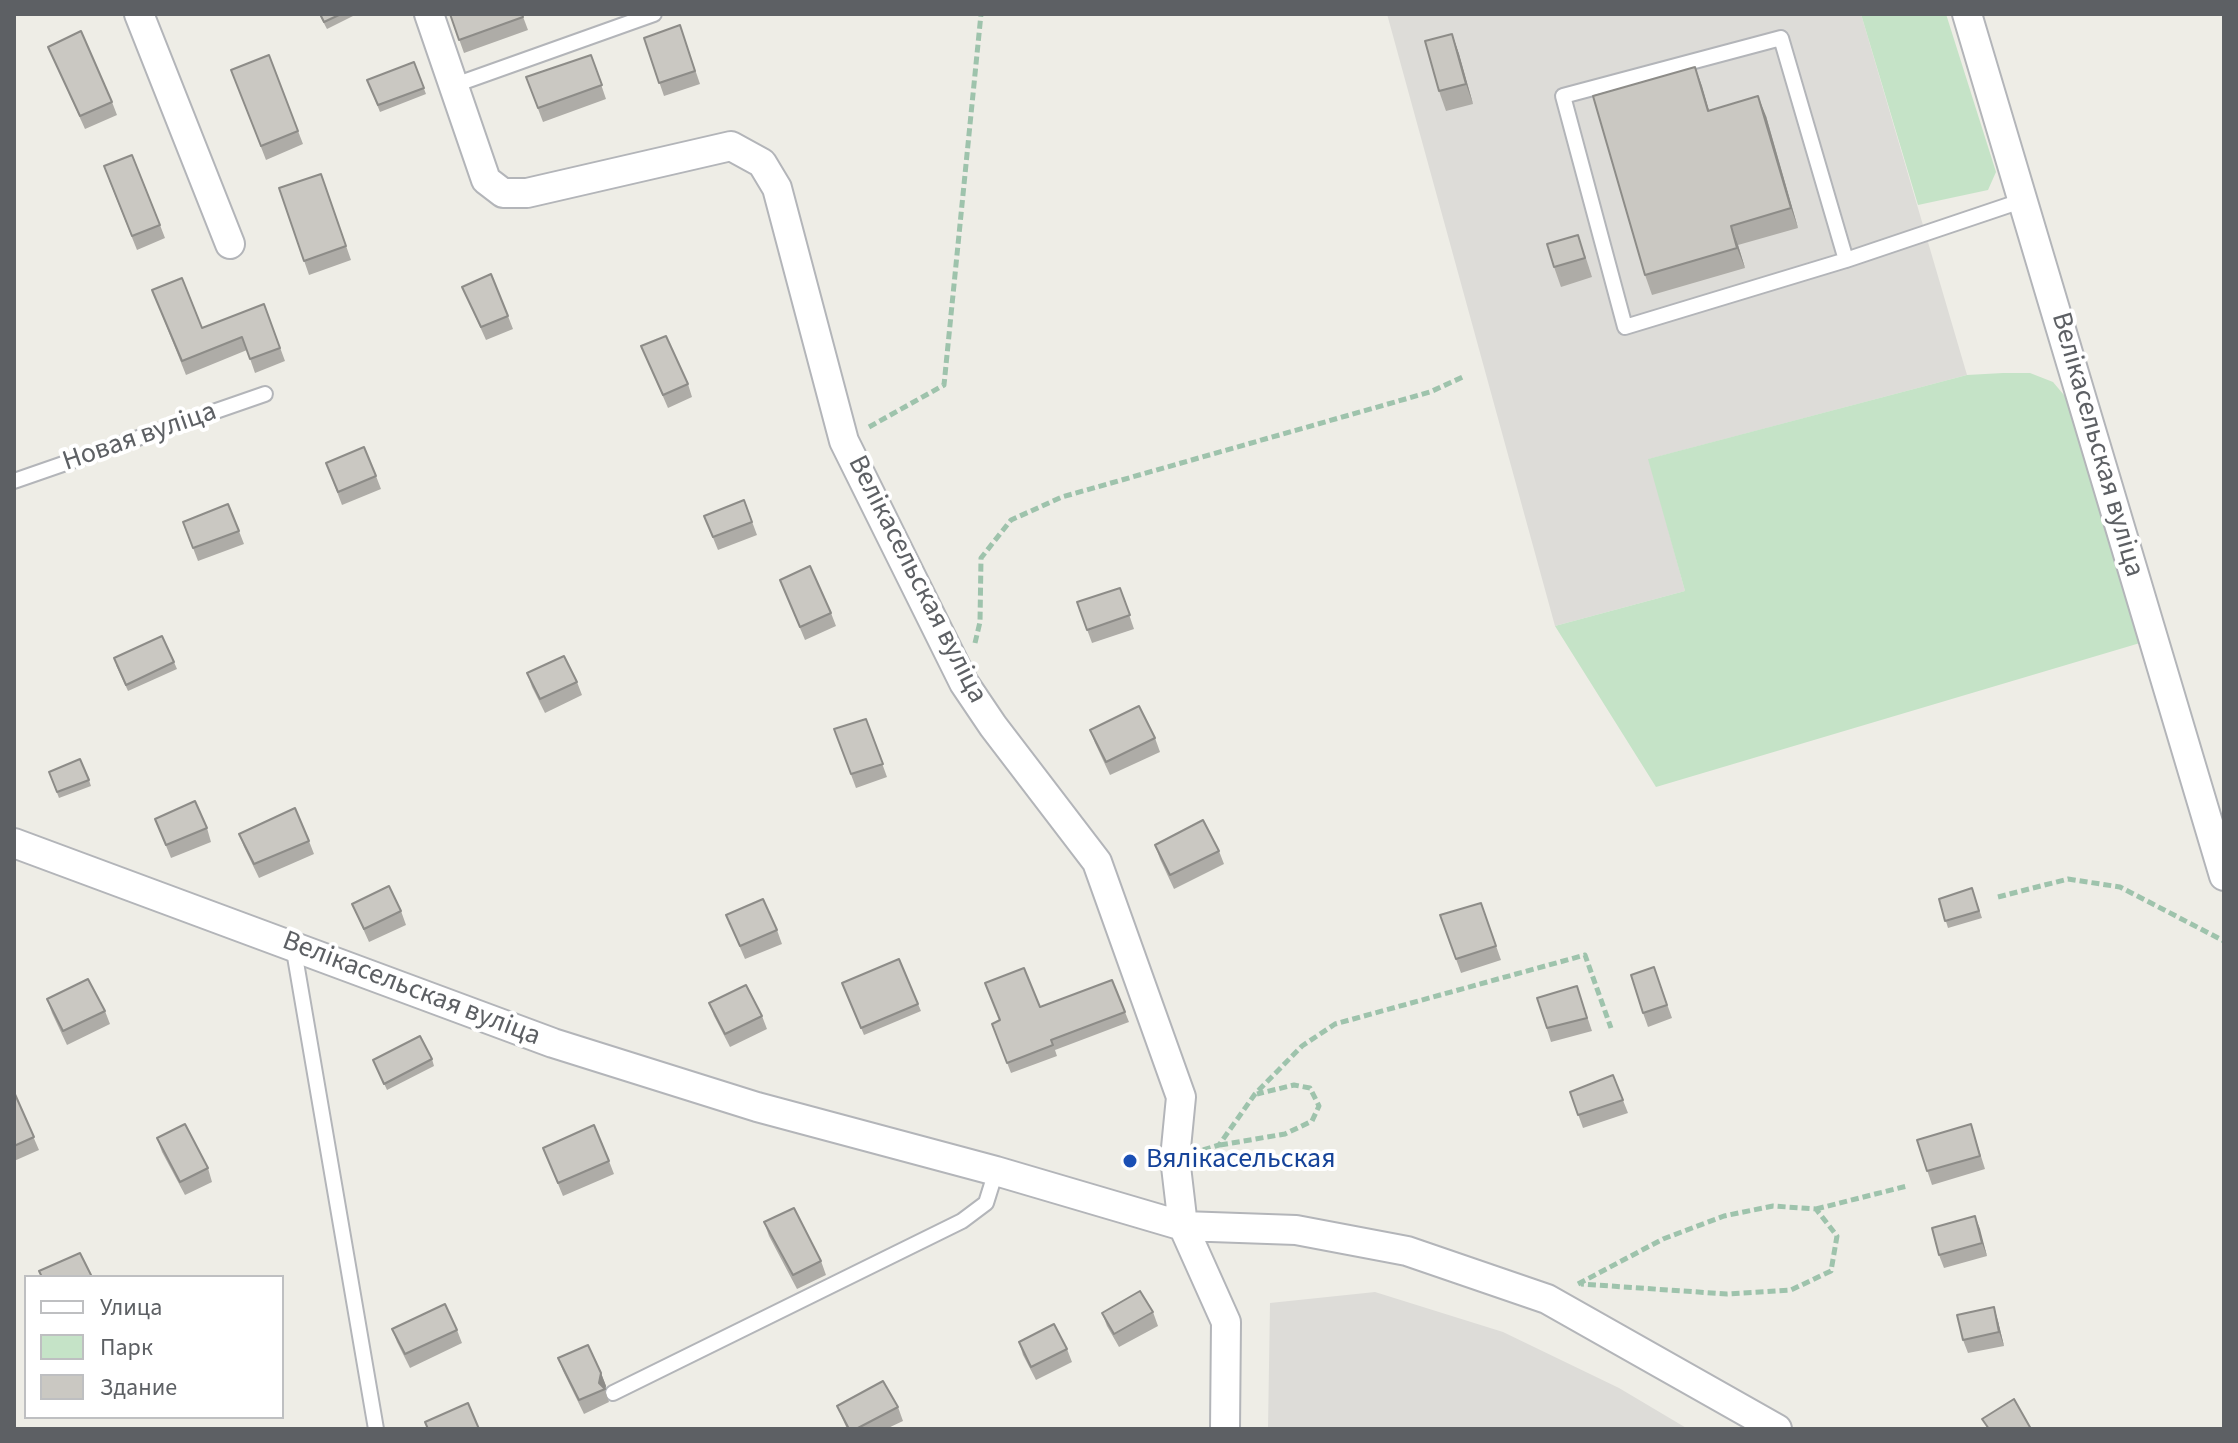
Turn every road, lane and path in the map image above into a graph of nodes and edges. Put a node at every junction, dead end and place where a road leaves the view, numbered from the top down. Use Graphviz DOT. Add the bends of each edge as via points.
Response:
graph roads {
  1 [pos="139,14"];
  2 [pos="429,14"];
  3 [pos="654,14"];
  4 [pos="981,14"];
  5 [pos="1967,14"];
  6 [pos="451,86"];
  7 [pos="2024,200"];
  8 [pos="230,244"];
  9 [pos="1846,260"];
  10 [pos="1465,376"];
  11 [pos="265,394"];
  12 [pos="844,441"];
  13 [pos="14,481"];
  14 [pos="964,683"];
  15 [pos="14,843"];
  16 [pos="2224,876"];
  17 [pos="1998,897"];
  18 [pos="2224,941"];
  19 [pos="293,945"];
  20 [pos="1611,1028"];
  21 [pos="1255,1094"];
  22 [pos="1219,1145"];
  23 [pos="1175,1158"];
  24 [pos="996,1171"];
  25 [pos="1907,1186"];
  26 [pos="1816,1209"];
  27 [pos="1183,1226"];
  28 [pos="1578,1284"];
  29 [pos="1547,1299"];
  30 [pos="613,1393"];
  31 [pos="376,1429"];
  32 [pos="1225,1429"];
  33 [pos="1777,1429"];
  1 -- 8 [label="street"];
  2 -- 6 [label="street"];
  3 -- 6 [label="lane"];
  4 -- 12 [label="path" via="944,385"];
  5 -- 7 [label="street, Велікасельская вуліца"];
  6 -- 12 [label="street, Велікасельская вуліца" via="486,180 503,193 527,193 731,146 762,163 777,188"];
  7 -- 9 [label="lane"];
  7 -- 16 [label="street, Велікасельская вуліца"];
  9 -- 9 [label="lane" via="1625,327 1563,96 1781,38"];
  10 -- 14 [label="path" via="1430,392 1062,497 1011,520 981,558 980,622"];
  11 -- 13 [label="lane, Новая вуліца"];
  12 -- 14 [label="street, Велікасельская вуліца"];
  14 -- 23 [label="street, Велікасельская вуліца" via="1097,862 1181,1097"];
  15 -- 19 [label="street, Велікасельская вуліца"];
  17 -- 18 [label="path" via="2068,879 2120,887"];
  19 -- 24 [label="street, Велікасельская вуліца" via="553,1043 757,1107"];
  19 -- 31 [label="lane"];
  20 -- 21 [label="path" via="1585,955 1335,1024 1302,1046"];
  21 -- 22 [label="path"];
  21 -- 22 [label="path" via="1294,1085 1310,1088 1319,1106 1312,1121 1285,1134"];
  22 -- 23 [label="path"];
  23 -- 27 [label="street, Велікасельская вуліца"];
  24 -- 27 [label="street, Велікасельская вуліца"];
  24 -- 30 [label="lane" via="986,1203 962,1221"];
  25 -- 26 [label="path"];
  26 -- 28 [label="path" via="1773,1206 1724,1216 1663,1239"];
  26 -- 28 [label="path" via="1837,1236 1831,1271 1791,1290 1727,1294"];
  27 -- 29 [label="street, Велікасельская вуліца" via="1296,1230 1407,1251"];
  27 -- 32 [label="street" via="1226,1322"];
  28 -- 29 [label="path"];
  29 -- 33 [label="street, Велікасельская вуліца"];
}
